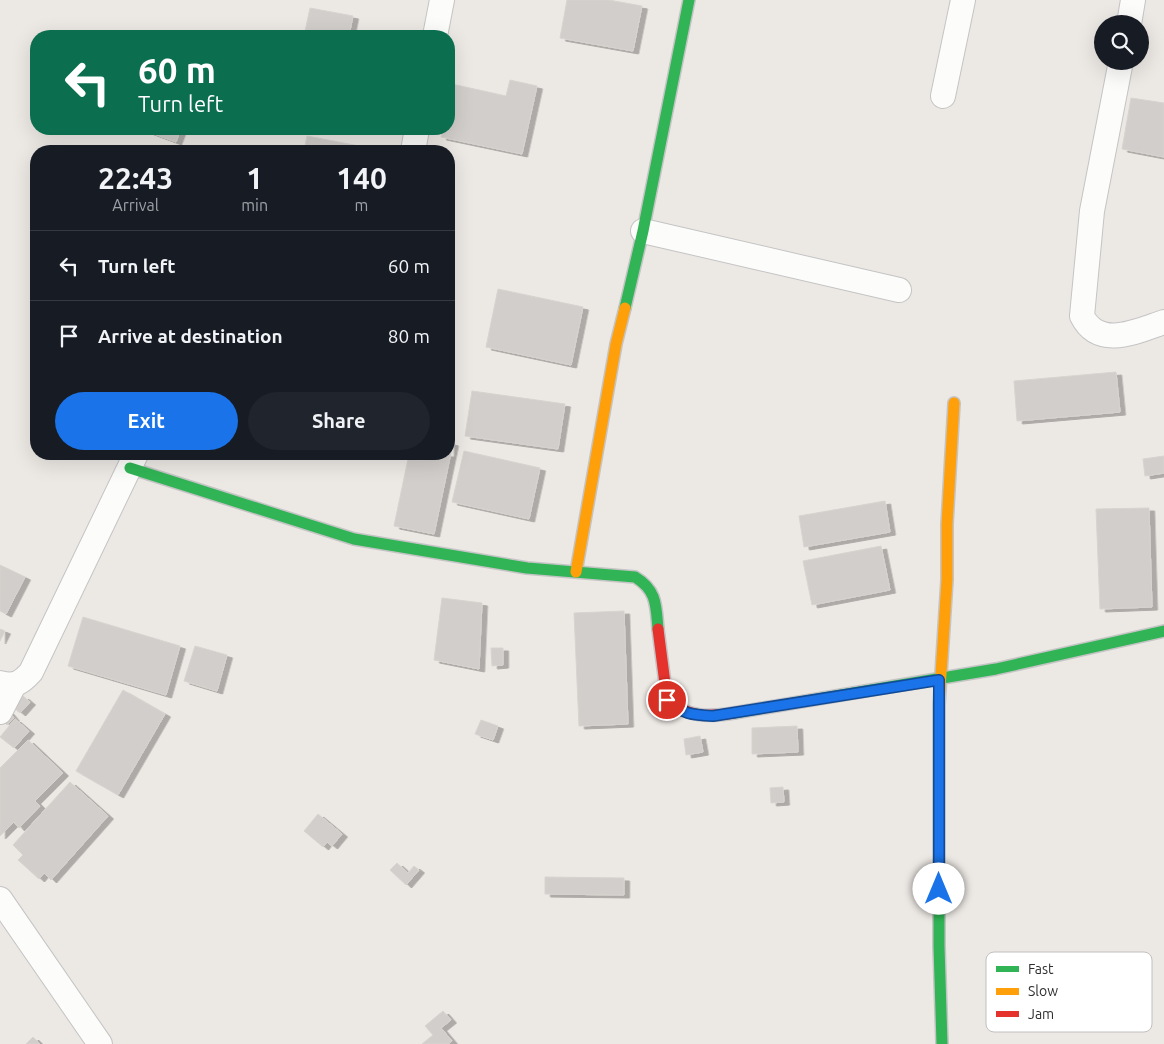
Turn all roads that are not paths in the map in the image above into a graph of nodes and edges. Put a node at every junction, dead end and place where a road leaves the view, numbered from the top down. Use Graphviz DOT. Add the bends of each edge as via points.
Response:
graph roads {
  1 [pos="442,0"];
  2 [pos="689,0"];
  3 [pos="962,0"];
  4 [pos="1133,0"];
  5 [pos="1130,15"];
  6 [pos="436,30"];
  7 [pos="1119,70"];
  8 [pos="944,96"];
  9 [pos="643,231"];
  10 [pos="899,290"];
  11 [pos="1164,322"];
  12 [pos="954,403"];
  13 [pos="133,461"];
  14 [pos="576,572"];
  15 [pos="1164,631"];
  16 [pos="939,680"];
  17 [pos="7,684"];
  18 [pos="0,712"];
  19 [pos="0,899"];
  20 [pos="100,1044"];
  21 [pos="942,1044"];
  1 -- 6 [label="street"];
  2 -- 9 [label="street"];
  3 -- 8 [label="street"];
  4 -- 5 [label="street"];
  7 -- 11 [label="street" via="1092,211 1082,316 1094,331 1104,336 1128,334"];
  9 -- 10 [label="street"];
  9 -- 14 [label="street" via="616,344"];
  12 -- 16 [label="street" via="947,580"];
  13 -- 14 [label="street" via="362,540 527,568"];
  13 -- 17 [label="street" via="31,672 20,684"];
  14 -- 16 [label="street" via="636,577 647,584 655,600 667,700 677,710 692,716 713,716"];
  15 -- 16 [label="street" via="1101,648"];
  16 -- 21 [label="street"];
  17 -- 18 [label="street"];
  19 -- 20 [label="street"];
}
